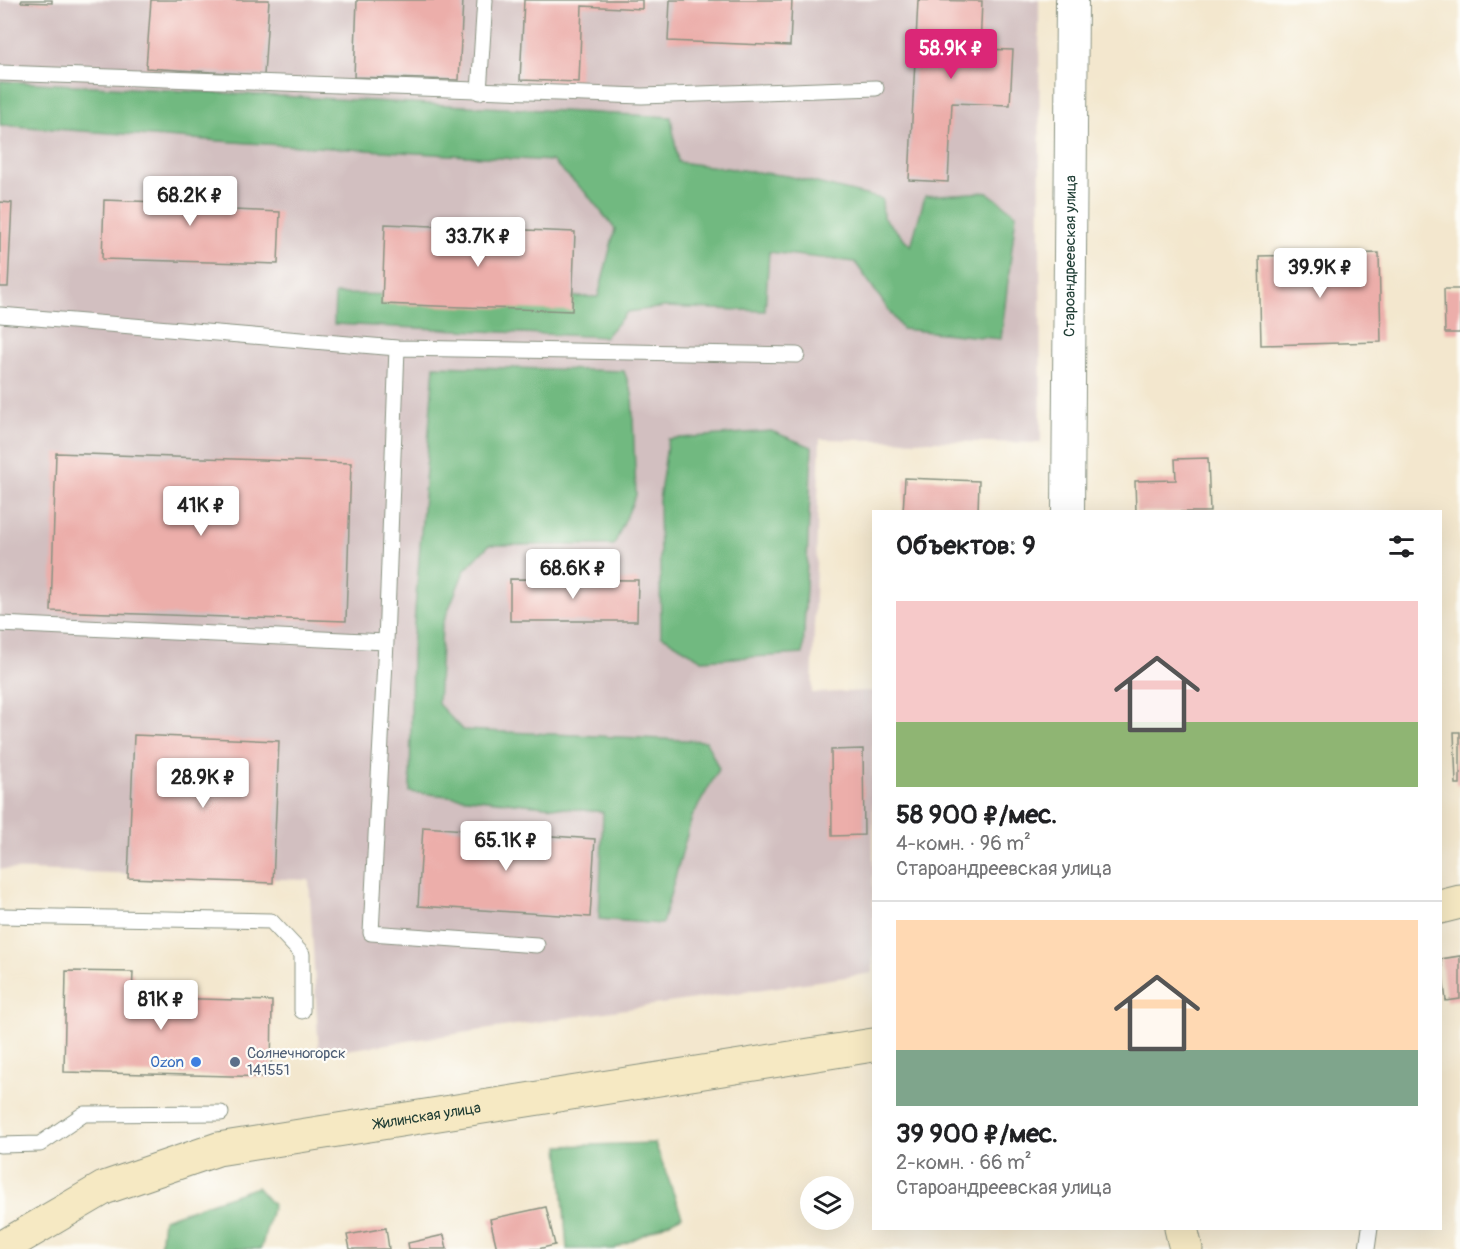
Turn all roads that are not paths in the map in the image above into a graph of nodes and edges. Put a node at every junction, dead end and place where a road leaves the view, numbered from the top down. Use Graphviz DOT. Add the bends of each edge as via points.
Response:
graph roads {
  1 [pos="485,0"];
  2 [pos="1072,0"];
  3 [pos="0,73"];
  4 [pos="876,88"];
  5 [pos="478,92"];
  6 [pos="0,315"];
  7 [pos="397,348"];
  8 [pos="797,355"];
  9 [pos="1068,510"];
  10 [pos="0,624"];
  11 [pos="386,642"];
  12 [pos="1460,902"];
  13 [pos="1442,906"];
  14 [pos="0,916"];
  15 [pos="537,945"];
  16 [pos="302,1011"];
  17 [pos="872,1045"];
  18 [pos="221,1113"];
  19 [pos="0,1145"];
  20 [pos="1181,1230"];
  21 [pos="1370,1230"];
  22 [pos="4,1241"];
  23 [pos="1186,1249"];
  24 [pos="1367,1249"];
  1 -- 5 [label="lane"];
  2 -- 9 [label="street, Староандреевская улица"];
  3 -- 5 [label="lane"];
  4 -- 5 [label="lane" via="642,96"];
  6 -- 7 [label="lane"];
  7 -- 8 [label="lane"];
  7 -- 11 [label="lane"];
  10 -- 11 [label="lane"];
  11 -- 15 [label="lane" via="371,933"];
  12 -- 13 [label="main road"];
  14 -- 16 [label="lane" via="272,921 302,954"];
  17 -- 22 [label="main road, Жилинская улица" via="219,1149 104,1188"];
  18 -- 19 [label="lane" via="84,1114 40,1144"];
  20 -- 23 [label="main road"];
  21 -- 24 [label="lane"];
}
